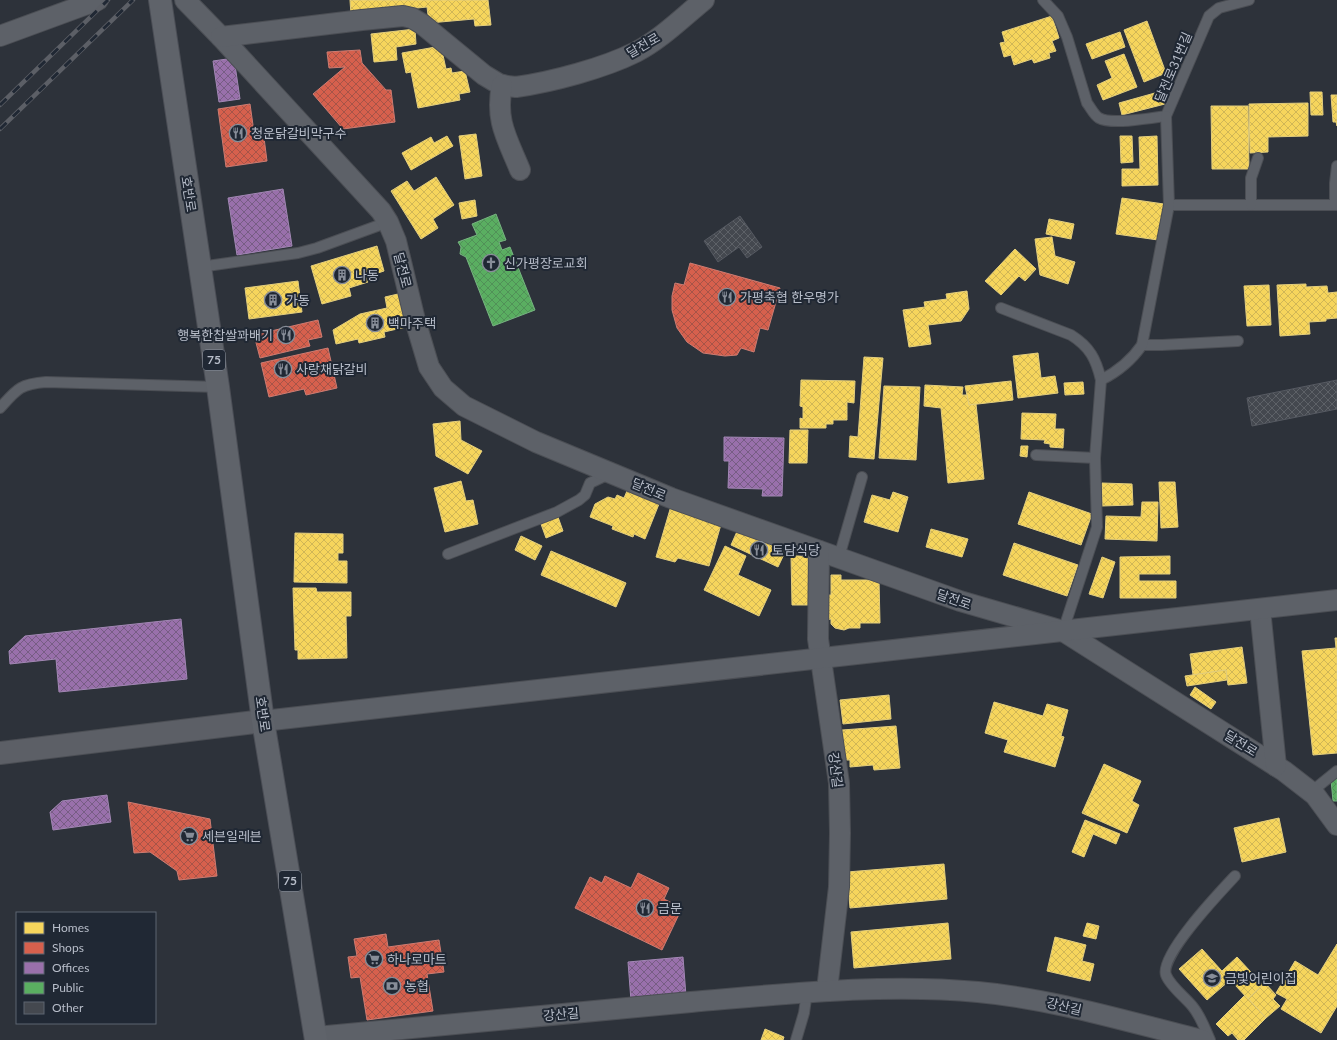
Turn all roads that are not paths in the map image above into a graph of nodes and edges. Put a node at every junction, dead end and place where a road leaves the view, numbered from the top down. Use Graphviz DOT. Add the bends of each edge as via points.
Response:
graph roads {
  1 [pos="98,0"];
  2 [pos="160,0"];
  3 [pos="185,0"];
  4 [pos="704,0"];
  5 [pos="1043,0"];
  6 [pos="1249,0"];
  7 [pos="0,36"];
  8 [pos="221,38"];
  9 [pos="502,85"];
  10 [pos="1166,116"];
  11 [pos="1258,158"];
  12 [pos="1337,166"];
  13 [pos="520,170"];
  14 [pos="1169,205"];
  15 [pos="1250,205"];
  16 [pos="1336,205"];
  17 [pos="388,222"];
  18 [pos="200,267"];
  19 [pos="1001,308"];
  20 [pos="1238,341"];
  21 [pos="1142,345"];
  22 [pos="1101,380"];
  23 [pos="218,387"];
  24 [pos="0,408"];
  25 [pos="1036,455"];
  26 [pos="1096,458"];
  27 [pos="611,473"];
  28 [pos="862,477"];
  29 [pos="819,551"];
  30 [pos="448,554"];
  31 [pos="839,558"];
  32 [pos="1337,600"];
  33 [pos="1260,609"];
  34 [pos="1064,631"];
  35 [pos="820,658"];
  36 [pos="263,721"];
  37 [pos="0,753"];
  38 [pos="1276,766"];
  39 [pos="1337,771"];
  40 [pos="1311,792"];
  41 [pos="1336,822"];
  42 [pos="1235,876"];
  43 [pos="827,990"];
  44 [pos="807,992"];
  45 [pos="316,1038"];
  46 [pos="796,1040"];
  47 [pos="1202,1040"];
  48 [pos="1210,1040"];
  1 -- 7 [label="street"];
  2 -- 18 [label="main road, 호반로 / 75"];
  3 -- 8 [label="street, 달전로"];
  4 -- 9 [label="street, 달전로" via="636,52 574,74 524,86"];
  5 -- 10 [label="lane, 달전로31번길" via="1058,16 1088,103 1100,118 1109,121"];
  6 -- 10 [label="lane, 달전로31번길" via="1219,8 1209,16"];
  8 -- 9 [label="street, 달전로" via="403,16 422,24 484,75"];
  8 -- 17 [label="street, 달전로" via="371,199"];
  9 -- 13 [label="street" via="500,122"];
  10 -- 14 [label="lane"];
  11 -- 15 [label="lane" via="1251,178"];
  12 -- 16 [label="lane"];
  14 -- 15 [label="lane"];
  14 -- 21 [label="lane"];
  15 -- 16 [label="lane"];
  17 -- 18 [label="lane" via="298,253"];
  17 -- 27 [label="street, 달전로" via="396,241 429,367 443,388 464,406 536,442"];
  18 -- 23 [label="main road, 호반로 / 75"];
  19 -- 22 [label="lane" via="1081,341 1090,350"];
  20 -- 21 [label="lane"];
  21 -- 22 [label="lane" via="1128,363"];
  22 -- 26 [label="lane"];
  23 -- 24 [label="lane" via="32,383 22,386"];
  23 -- 36 [label="main road, 호반로 / 75"];
  25 -- 26 [label="lane"];
  26 -- 34 [label="lane" via="1097,527"];
  27 -- 29 [label="street, 달전로" via="671,498"];
  27 -- 30 [label="lane" via="590,483 585,495 562,509"];
  28 -- 31 [label="lane"];
  29 -- 31 [label="street, 달전로"];
  29 -- 35 [label="street, 강산길"];
  31 -- 34 [label="street, 달전로" via="960,602"];
  32 -- 33 [label="street"];
  33 -- 34 [label="street"];
  33 -- 38 [label="street, 달전로"];
  34 -- 35 [label="street"];
  34 -- 38 [label="street, 달전로"];
  35 -- 36 [label="street"];
  35 -- 43 [label="street, 강산길" via="839,783 839,887"];
  36 -- 37 [label="street"];
  36 -- 45 [label="main road, 호반로 / 75"];
  38 -- 40 [label="street, 달전로"];
  39 -- 40 [label="lane"];
  40 -- 41 [label="street, 달전로"];
  42 -- 48 [label="lane" via="1184,935 1166,967 1166,976 1194,1008"];
  43 -- 44 [label="street, 강산길"];
  43 -- 47 [label="street, 강산길" via="903,989 976,992 1023,998"];
  44 -- 45 [label="street, 강산길"];
  44 -- 46 [label="lane"];
}
